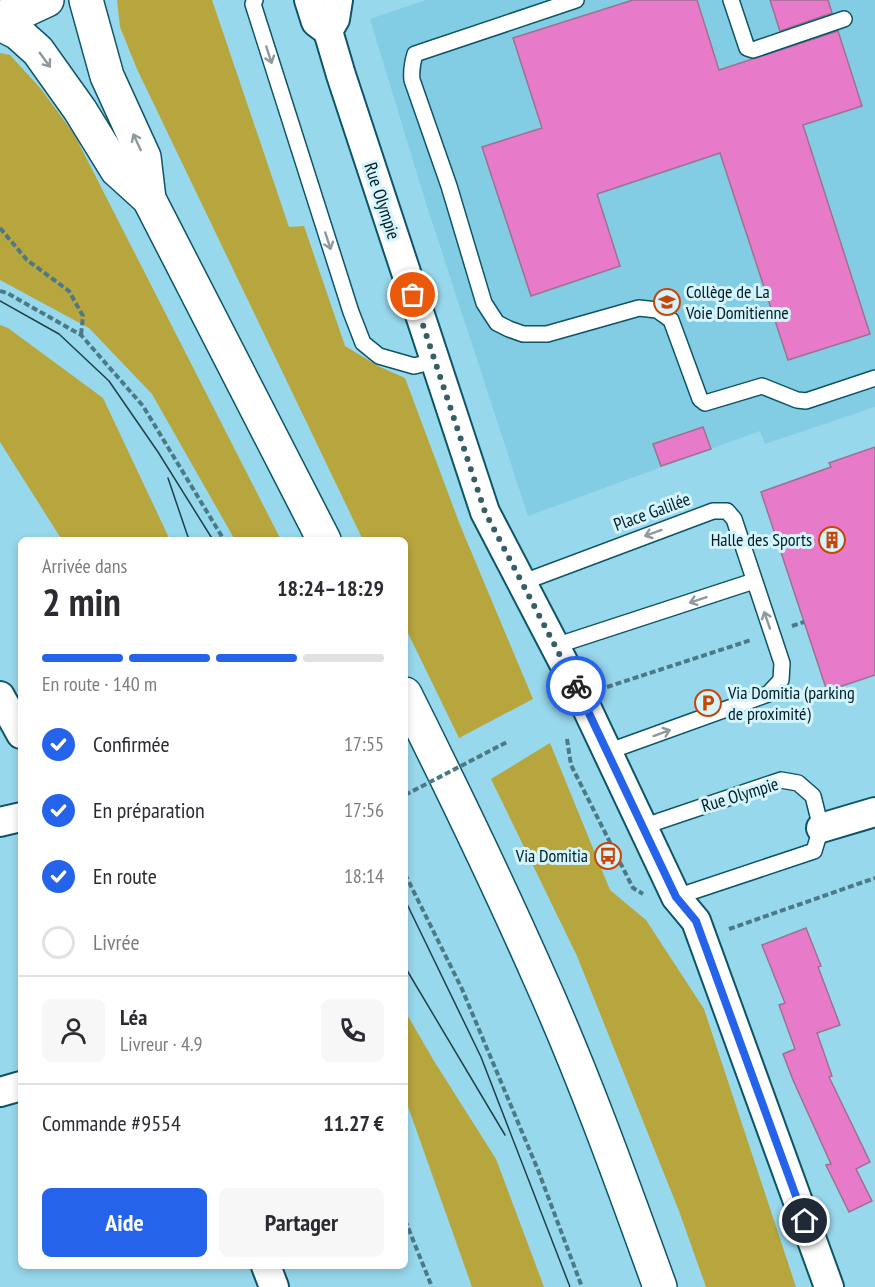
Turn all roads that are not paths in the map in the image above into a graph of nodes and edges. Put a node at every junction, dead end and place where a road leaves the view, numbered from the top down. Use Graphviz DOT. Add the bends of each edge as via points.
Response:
graph roads {
  1 [pos="47,0"];
  2 [pos="86,0"];
  3 [pos="255,0"];
  4 [pos="309,0"];
  5 [pos="338,0"];
  6 [pos="576,0"];
  7 [pos="731,0"];
  8 [pos="0,17"];
  9 [pos="844,18"];
  10 [pos="0,24"];
  11 [pos="328,31"];
  12 [pos="149,199"];
  13 [pos="435,362"];
  14 [pos="875,378"];
  15 [pos="322,537"];
  16 [pos="754,581"];
  17 [pos="521,583"];
  18 [pos="555,646"];
  19 [pos="0,696"];
  20 [pos="408,700"];
  21 [pos="18,729"];
  22 [pos="607,752"];
  23 [pos="875,812"];
  24 [pos="18,817"];
  25 [pos="0,822"];
  26 [pos="642,827"];
  27 [pos="821,828"];
  28 [pos="676,897"];
  29 [pos="18,1087"];
  30 [pos="0,1092"];
  31 [pos="267,1269"];
  32 [pos="274,1287"];
  33 [pos="660,1287"];
  34 [pos="829,1287"];
  1 -- 8 [label="main road"];
  12 -- 2 [label="main road, one-way" via="144,157 107,76"];
  3 -- 13 [label="lane, one-way" via="256,15 363,343 379,356 414,366"];
  4 -- 11 [label="street, Rue Olympie" via="316,22"];
  5 -- 11 [label="street"];
  6 -- 14 [label="lane" via="415,54 413,61 412,80 484,303 497,323 523,334 547,334 639,308 657,310 671,320 700,399 705,403 762,386 806,401"];
  7 -- 9 [label="lane" via="749,50"];
  10 -- 12 [label="main road, one-way" via="18,33 38,51 117,170"];
  11 -- 13 [label="street, Rue Olympie"];
  12 -- 15 [label="main road"];
  13 -- 17 [label="street, Rue Olympie" via="485,512"];
  16 -- 17 [label="lane, Place Galilée, one-way" via="734,519 727,511 713,511"];
  16 -- 18 [label="lane, one-way"];
  22 -- 16 [label="lane, Place Galilée, one-way" via="768,694 781,680 782,663"];
  17 -- 18 [label="street, Rue Olympie"];
  18 -- 22 [label="street, Rue Olympie"];
  19 -- 21 [label="street"];
  20 -- 33 [label="main road" via="538,975 605,1135"];
  22 -- 26 [label="street, Rue Olympie"];
  23 -- 27 [label="street"];
  24 -- 25 [label="street"];
  26 -- 27 [label="lane, Rue Olympie" via="781,780 798,783 813,796"];
  26 -- 28 [label="street, Rue Olympie"];
  27 -- 28 [label="lane" via="814,850"];
  28 -- 34 [label="street, Rue Olympie" via="696,921"];
  29 -- 30 [label="street"];
  31 -- 32 [label="street"];
}
